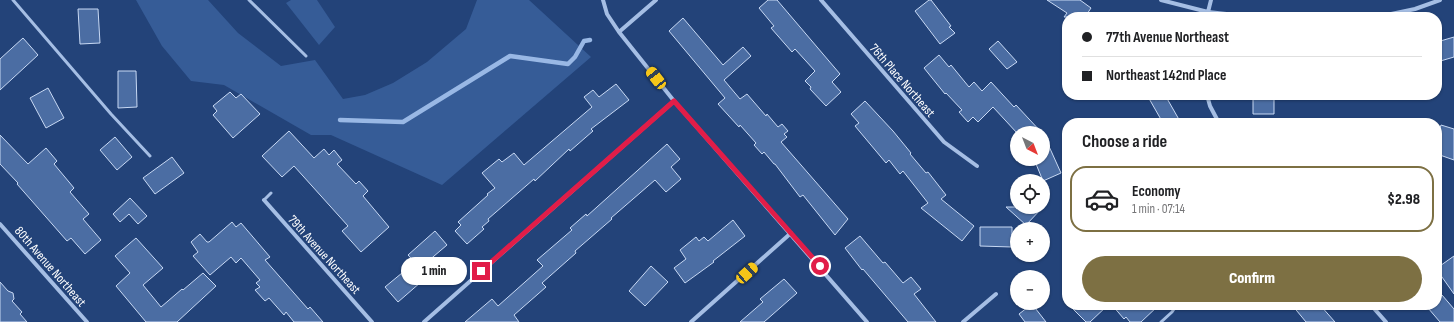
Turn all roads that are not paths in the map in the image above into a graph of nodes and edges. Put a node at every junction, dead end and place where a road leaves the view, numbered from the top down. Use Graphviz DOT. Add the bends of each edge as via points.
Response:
graph roads {
  1 [pos="13,0"];
  2 [pos="249,0"];
  3 [pos="603,0"];
  4 [pos="656,0"];
  5 [pos="821,0"];
  6 [pos="1161,0"];
  7 [pos="1211,0"];
  8 [pos="1440,0"];
  9 [pos="1208,12"];
  10 [pos="1401,12"];
  11 [pos="619,32"];
  12 [pos="306,56"];
  13 [pos="1208,100"];
  14 [pos="674,101"];
  15 [pos="1216,118"];
  16 [pos="150,156"];
  17 [pos="978,166"];
  18 [pos="271,193"];
  19 [pos="264,200"];
  20 [pos="0,224"];
  21 [pos="791,233"];
  22 [pos="996,294"];
  23 [pos="1173,310"];
  24 [pos="1375,310"];
  25 [pos="87,322"];
  26 [pos="372,322"];
  27 [pos="424,322"];
  28 [pos="691,322"];
  29 [pos="867,322"];
  30 [pos="963,322"];
  31 [pos="1161,322"];
  32 [pos="1386,322"];
  1 -- 16 [label="lane"];
  2 -- 12 [label="lane"];
  3 -- 11 [label="street" via="607,14"];
  4 -- 11 [label="street"];
  5 -- 17 [label="street, 76th Place Northeast" via="944,142"];
  6 -- 9 [label="street"];
  7 -- 9 [label="street"];
  8 -- 10 [label="street"];
  11 -- 14 [label="street"];
  13 -- 15 [label="street"];
  14 -- 21 [label="street"];
  14 -- 27 [label="street"];
  18 -- 19 [label="lane"];
  19 -- 26 [label="street, 79th Avenue Northeast"];
  20 -- 25 [label="street, 80th Avenue Northeast"];
  21 -- 28 [label="street"];
  21 -- 29 [label="street"];
  22 -- 30 [label="street"];
  23 -- 31 [label="lane"];
  24 -- 32 [label="street"];
}
